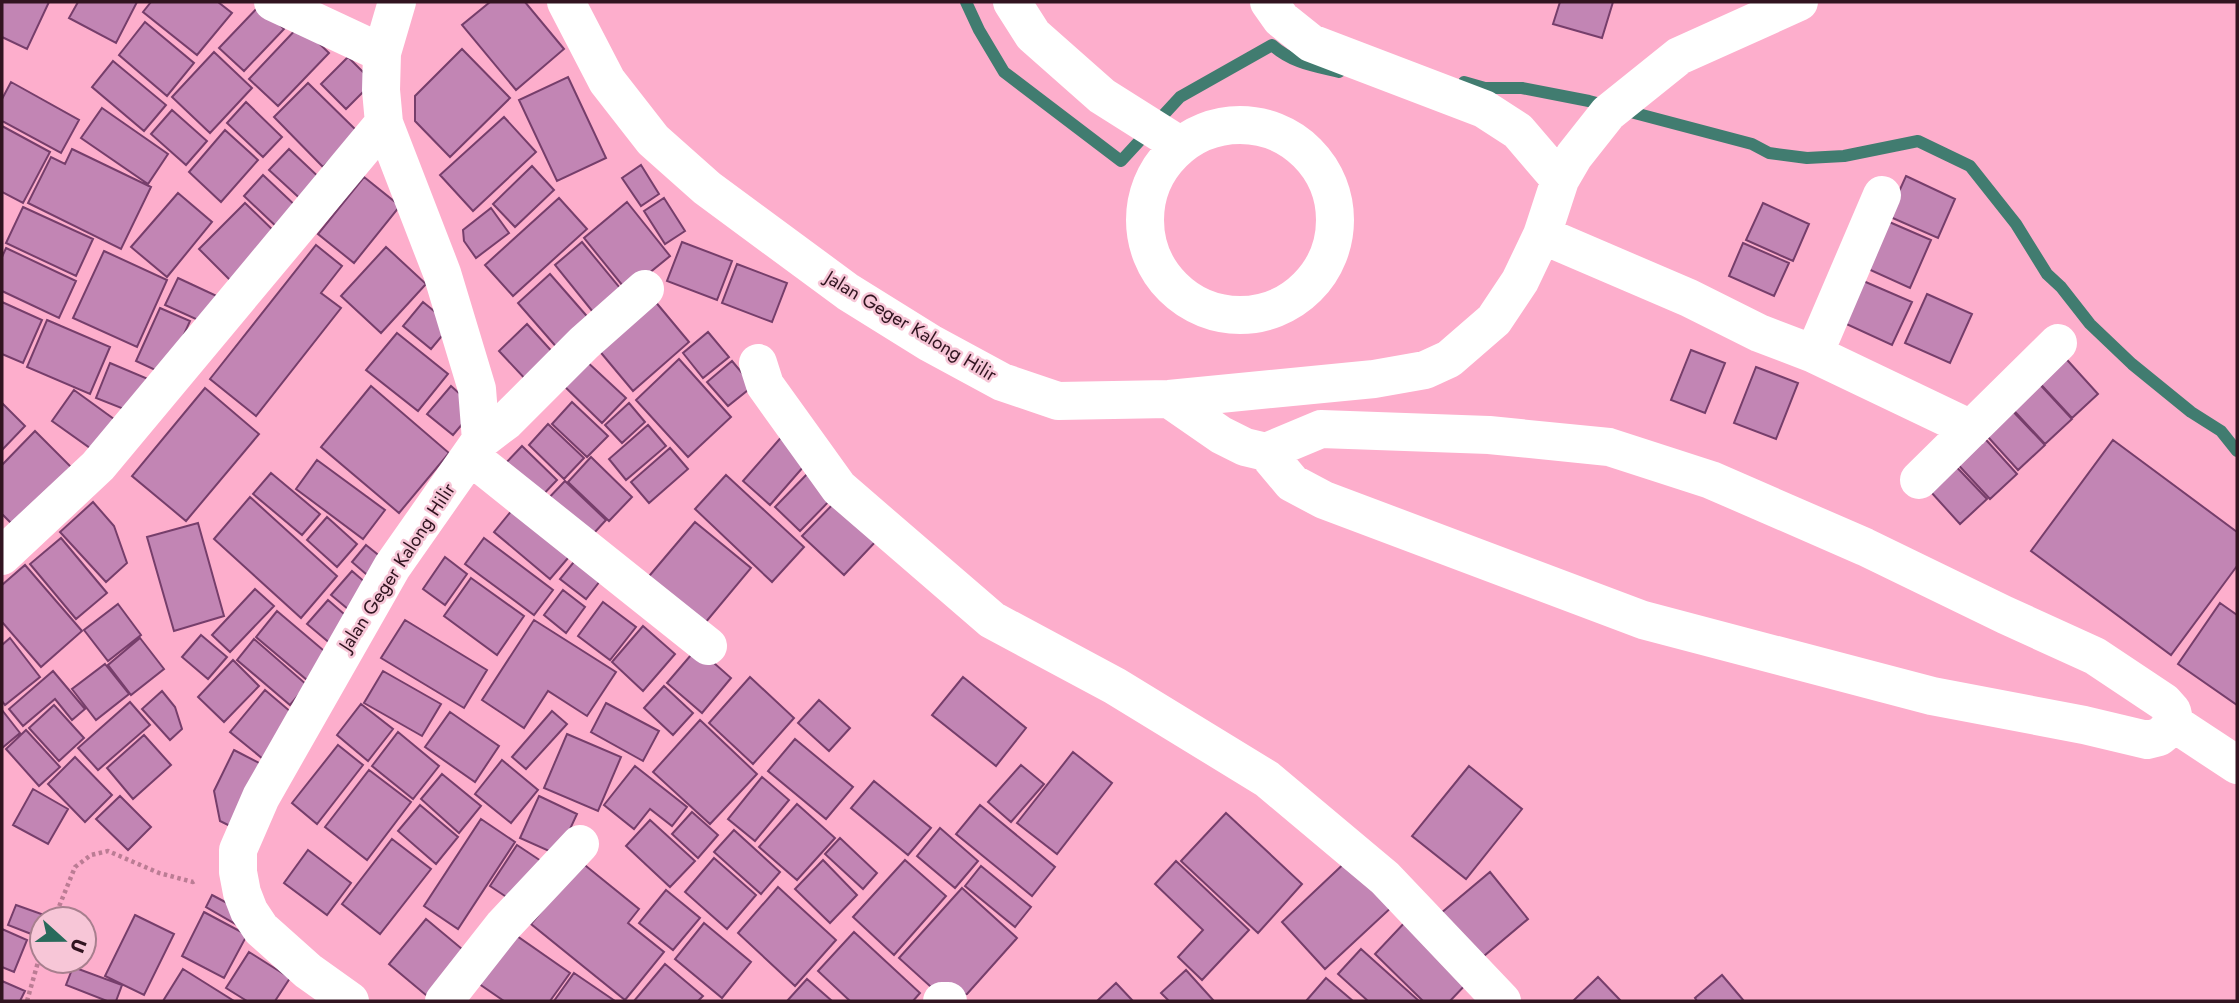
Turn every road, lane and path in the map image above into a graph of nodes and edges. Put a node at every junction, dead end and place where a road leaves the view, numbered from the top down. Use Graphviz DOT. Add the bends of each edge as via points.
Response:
graph roads {
  1 [pos="273,2"];
  2 [pos="397,2"];
  3 [pos="565,2"];
  4 [pos="1012,2"];
  5 [pos="1269,2"];
  6 [pos="1799,2"];
  7 [pos="382,53"];
  8 [pos="384,123"];
  9 [pos="1178,144"];
  10 [pos="1560,180"];
  11 [pos="1882,195"];
  12 [pos="1542,235"];
  13 [pos="645,289"];
  14 [pos="2059,343"];
  15 [pos="1814,354"];
  16 [pos="758,363"];
  17 [pos="1169,399"];
  18 [pos="1972,429"];
  19 [pos="475,448"];
  20 [pos="1266,452"];
  21 [pos="1919,480"];
  22 [pos="2,556"];
  23 [pos="708,646"];
  24 [pos="2175,724"];
  25 [pos="2237,765"];
  26 [pos="580,844"];
  27 [pos="238,850"];
  28 [pos="60,905"];
  29 [pos="34,975"];
  30 [pos="27,1001"];
  31 [pos="351,1001"];
  32 [pos="444,1001"];
  33 [pos="942,1001"];
  34 [pos="948,1001"];
  35 [pos="1502,1001"];
  1 -- 7 [label="street"];
  2 -- 7 [label="street"];
  3 -- 17 [label="street, Jalan Geger Kalong Hilir" via="607,81 653,140 707,188 848,292 1002,382 1058,401"];
  4 -- 9 [label="street" via="1033,35 1102,96"];
  5 -- 10 [label="street" via="1281,19 1311,43 1484,108 1518,131"];
  6 -- 10 [label="street, Jalan Geger Kalong Hilir" via="1679,56 1608,113"];
  7 -- 8 [label="street"];
  8 -- 19 [label="street" via="442,273 477,389"];
  8 -- 22 [label="street" via="98,466"];
  9 -- 9 [label="street" via="1234,125 1264,128 1291,140 1313,159 1329,185 1334,215 1331,244 1320,272 1300,294 1274,309 1245,316 1216,313 1189,301 1166,281 1151,255 1145,226 1148,197"];
  10 -- 12 [label="street, Jalan Geger Kalong Hilir"];
  11 -- 15 [label="street"];
  12 -- 15 [label="street"];
  12 -- 17 [label="street, Jalan Geger Kalong Hilir" via="1494,320 1449,359 1425,370"];
  13 -- 19 [label="street, Jalan Geger Kalong Hilir"];
  14 -- 18 [label="street"];
  15 -- 18 [label="street"];
  16 -- 35 [label="street" via="765,385 839,488 992,620 1115,686 1267,779 1385,878"];
  17 -- 20 [label="street" via="1221,435"];
  18 -- 21 [label="street"];
  19 -- 23 [label="street"];
  19 -- 27 [label="street, Jalan Geger Kalong Hilir" via="385,579 261,797"];
  20 -- 24 [label="street" via="1292,483 1324,500 1643,620 1931,696 2147,740"];
  20 -- 24 [label="street" via="1321,429 1489,435 1609,447 1711,480 2095,656 2164,702"];
  24 -- 25 [label="street"];
  26 -- 32 [label="street" via="503,926"];
  27 -- 28 [label="path" via="193,882 108,851 91,855 75,867"];
  27 -- 31 [label="street, Jalan Geger Kalong Hilir" via="242,893 261,929"];
  29 -- 30 [label="path"];
  33 -- 34 [label="street"];
}
